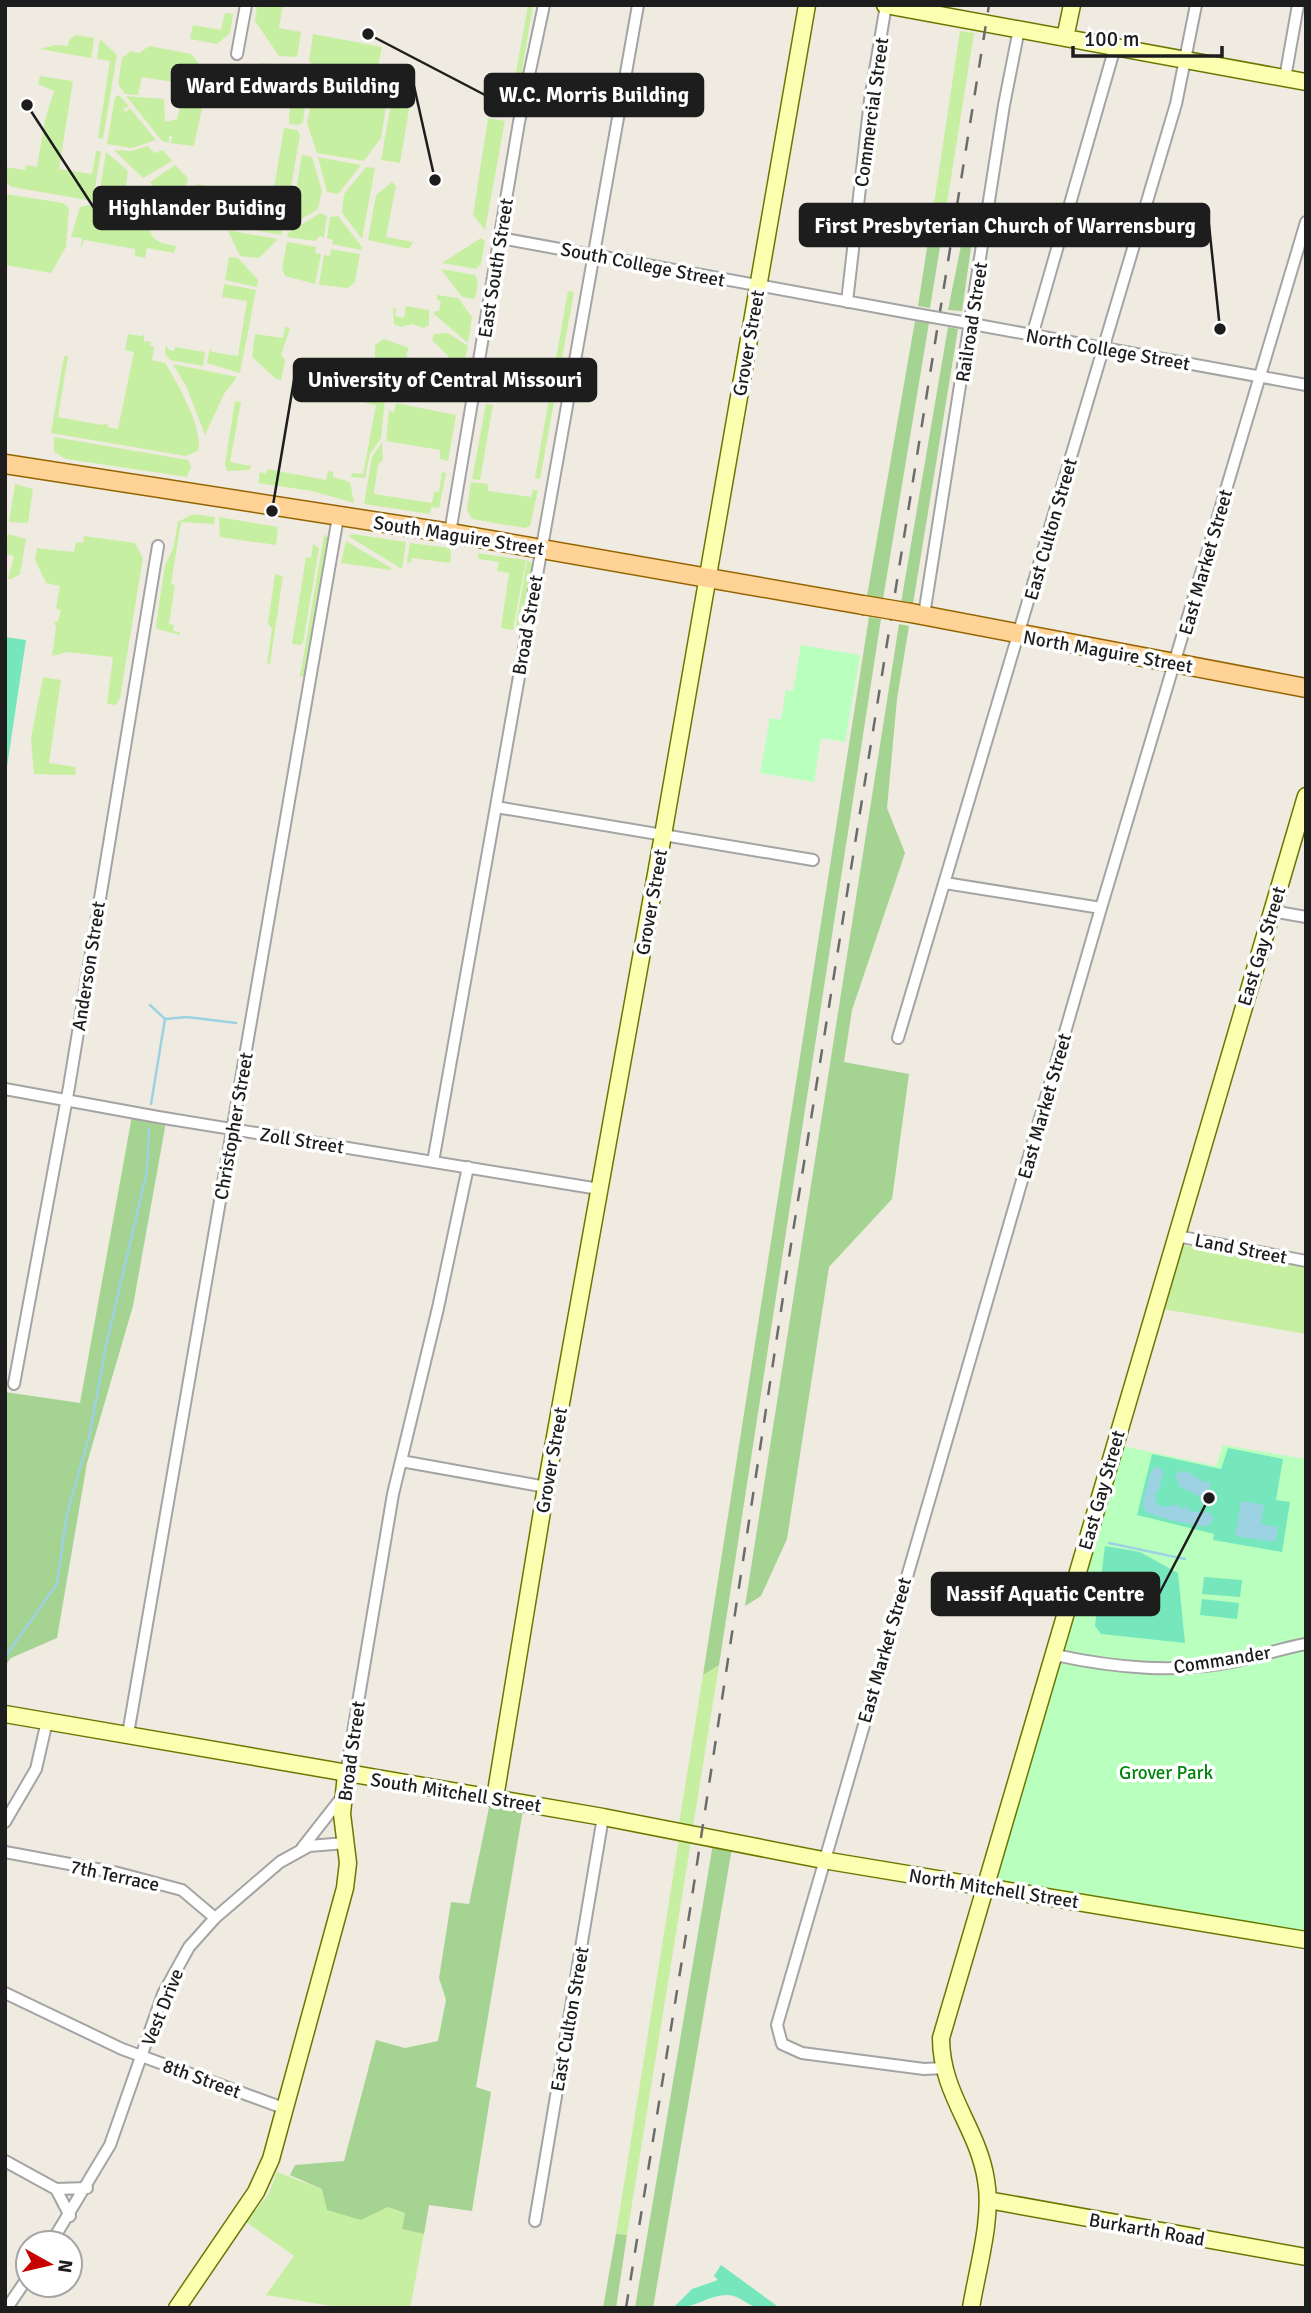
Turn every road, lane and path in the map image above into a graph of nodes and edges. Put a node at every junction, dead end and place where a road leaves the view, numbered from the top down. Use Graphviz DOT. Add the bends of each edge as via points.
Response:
graph roads {
  1 [pos="246,5"];
  2 [pos="544,5"];
  3 [pos="638,5"];
  4 [pos="807,5"];
  5 [pos="886,5"];
  6 [pos="1072,5"];
  7 [pos="1196,5"];
  8 [pos="1298,5"];
  9 [pos="934,9"];
  10 [pos="1019,29"];
  11 [pos="1065,38"];
  12 [pos="1115,47"];
  13 [pos="237,54"];
  14 [pos="1185,60"];
  15 [pos="1285,78"];
  16 [pos="1306,82"];
  17 [pos="1306,222"];
  18 [pos="500,238"];
  19 [pos="595,255"];
  20 [pos="758,287"];
  21 [pos="847,302"];
  22 [pos="910,313"];
  23 [pos="971,324"];
  24 [pos="1032,336"];
  25 [pos="1102,348"];
  26 [pos="1261,377"];
  27 [pos="1306,385"];
  28 [pos="5,464"];
  29 [pos="338,517"];
  30 [pos="450,533"];
  31 [pos="158,546"];
  32 [pos="540,548"];
  33 [pos="706,579"];
  34 [pos="917,614"];
  35 [pos="1018,634"];
  36 [pos="1175,663"];
  37 [pos="1306,688"];
  38 [pos="1306,796"];
  39 [pos="496,807"];
  40 [pos="663,835"];
  41 [pos="813,860"];
  42 [pos="945,883"];
  43 [pos="1101,908"];
  44 [pos="1272,911"];
  45 [pos="1306,918"];
  46 [pos="898,1038"];
  47 [pos="5,1089"];
  48 [pos="64,1100"];
  49 [pos="233,1129"];
  50 [pos="433,1162"];
  51 [pos="468,1167"];
  52 [pos="599,1189"];
  53 [pos="1177,1236"];
  54 [pos="1306,1261"];
  55 [pos="14,1384"];
  56 [pos="401,1461"];
  57 [pos="546,1487"];
  58 [pos="1306,1644"];
  59 [pos="1055,1655"];
  60 [pos="5,1714"];
  61 [pos="47,1721"];
  62 [pos="128,1734"];
  63 [pos="346,1774"];
  64 [pos="343,1796"];
  65 [pos="495,1798"];
  66 [pos="603,1817"];
  67 [pos="5,1822"];
  68 [pos="700,1836"];
  69 [pos="346,1843"];
  70 [pos="300,1850"];
  71 [pos="5,1852"];
  72 [pos="824,1860"];
  73 [pos="986,1888"];
  74 [pos="215,1918"];
  75 [pos="1306,1940"];
  76 [pos="5,1993"];
  77 [pos="142,2056"];
  78 [pos="944,2068"];
  79 [pos="286,2109"];
  80 [pos="5,2161"];
  81 [pos="87,2188"];
  82 [pos="57,2189"];
  83 [pos="988,2200"];
  84 [pos="70,2216"];
  85 [pos="535,2221"];
  86 [pos="61,2229"];
  87 [pos="1306,2256"];
  88 [pos="177,2308"];
  89 [pos="971,2308"];
  1 -- 13 [label="street"];
  2 -- 18 [label="street, East South Street"];
  3 -- 19 [label="street, Broad Street"];
  4 -- 20 [label="street, Grover Street"];
  5 -- 9 [label="street"];
  5 -- 21 [label="street, Commercial Street"];
  6 -- 11 [label="street"];
  7 -- 14 [label="street, East Culton Street"];
  8 -- 15 [label="street"];
  9 -- 10 [label="street"];
  10 -- 11 [label="street"];
  10 -- 23 [label="street, Railroad Street"];
  11 -- 12 [label="street"];
  12 -- 14 [label="street"];
  12 -- 24 [label="street"];
  14 -- 15 [label="street"];
  14 -- 25 [label="street, East Culton Street" via="1176,104"];
  15 -- 16 [label="street"];
  17 -- 26 [label="street, East Market Street"];
  18 -- 19 [label="street, South College Street"];
  18 -- 30 [label="street, East South Street"];
  19 -- 20 [label="street, South College Street"];
  19 -- 32 [label="street, Broad Street"];
  20 -- 21 [label="street, South College Street"];
  20 -- 33 [label="street, Grover Street"];
  21 -- 22 [label="street, South College Street"];
  22 -- 23 [label="street, North College Street, bridge"];
  23 -- 24 [label="street, North College Street"];
  23 -- 34 [label="street, Railroad Street"];
  24 -- 25 [label="street, North College Street"];
  25 -- 26 [label="street, North College Street"];
  25 -- 35 [label="street, East Culton Street"];
  26 -- 27 [label="street, North College Street"];
  26 -- 36 [label="street, East Market Street"];
  28 -- 29 [label="main road, South Maguire Street"];
  29 -- 30 [label="main road, South Maguire Street"];
  29 -- 49 [label="street, Christopher Street"];
  30 -- 32 [label="main road, South Maguire Street"];
  31 -- 48 [label="street, Anderson Street"];
  32 -- 33 [label="main road, South Maguire Street"];
  32 -- 39 [label="street, Broad Street"];
  33 -- 34 [label="main road, South Maguire Street, bridge"];
  33 -- 40 [label="street, Grover Street"];
  34 -- 35 [label="main road, North Maguire Street"];
  35 -- 36 [label="main road, North Maguire Street"];
  35 -- 42 [label="street, East Culton Street"];
  36 -- 37 [label="main road, North Maguire Street"];
  36 -- 43 [label="street, East Market Street"];
  38 -- 44 [label="street, East Gay Street"];
  39 -- 40 [label="street"];
  39 -- 50 [label="street, Broad Street"];
  40 -- 41 [label="street"];
  40 -- 52 [label="street, Grover Street"];
  42 -- 43 [label="street"];
  42 -- 46 [label="street, East Culton Street"];
  43 -- 72 [label="street, East Market Street"];
  44 -- 45 [label="street"];
  44 -- 53 [label="street, East Gay Street"];
  47 -- 48 [label="street, Zoll Street"];
  48 -- 49 [label="street, Zoll Street"];
  48 -- 55 [label="street, Anderson Street"];
  49 -- 50 [label="street, Zoll Street"];
  49 -- 62 [label="street, Christopher Street"];
  50 -- 51 [label="street, Zoll Street"];
  51 -- 52 [label="street, Zoll Street"];
  51 -- 56 [label="street, Broad Street"];
  52 -- 57 [label="street, Grover Street"];
  53 -- 54 [label="street, Land Street"];
  53 -- 59 [label="street, East Gay Street"];
  56 -- 57 [label="street"];
  56 -- 63 [label="street, Broad Street"];
  57 -- 65 [label="street, Grover Street"];
  58 -- 59 [label="street, Commander" via="1236,1661 1173,1669 1127,1668"];
  59 -- 73 [label="street, East Gay Street"];
  60 -- 61 [label="street, South Mitchell Street"];
  61 -- 62 [label="street, South Mitchell Street"];
  61 -- 67 [label="street" via="36,1769"];
  62 -- 63 [label="street, South Mitchell Street"];
  63 -- 64 [label="street, Broad Street"];
  63 -- 65 [label="street, South Mitchell Street"];
  64 -- 69 [label="street, Broad Street"];
  64 -- 70 [label="street"];
  65 -- 66 [label="street, South Mitchell Street"];
  66 -- 68 [label="street, South Mitchell Street"];
  66 -- 85 [label="street, East Culton Street"];
  68 -- 72 [label="street, North Mitchell Street"];
  69 -- 70 [label="street, Vest Drive"];
  69 -- 79 [label="street, Broad Street" via="345,1888"];
  70 -- 74 [label="street, Vest Drive"];
  71 -- 74 [label="street, 7th Terrace" via="182,1890"];
  72 -- 73 [label="street, North Mitchell Street"];
  72 -- 78 [label="street, East Market Street" via="777,2025 782,2044 802,2053"];
  73 -- 75 [label="street, North Mitchell Street"];
  73 -- 78 [label="street, East Gay Street" via="941,2038"];
  74 -- 77 [label="street, Vest Drive" via="178,1964"];
  76 -- 77 [label="street, 8th Street"];
  77 -- 79 [label="street, 8th Street"];
  77 -- 81 [label="street, Vest Drive" via="110,2145"];
  78 -- 83 [label="street, East Gay Street" via="979,2157"];
  79 -- 88 [label="street, Broad Street" via="256,2192"];
  80 -- 82 [label="street"];
  81 -- 82 [label="street"];
  81 -- 84 [label="street, Vest Drive"];
  82 -- 84 [label="street"];
  83 -- 87 [label="street, Burkarth Road"];
  83 -- 89 [label="street, East Gay Street"];
  84 -- 86 [label="street, Vest Drive"];
}
